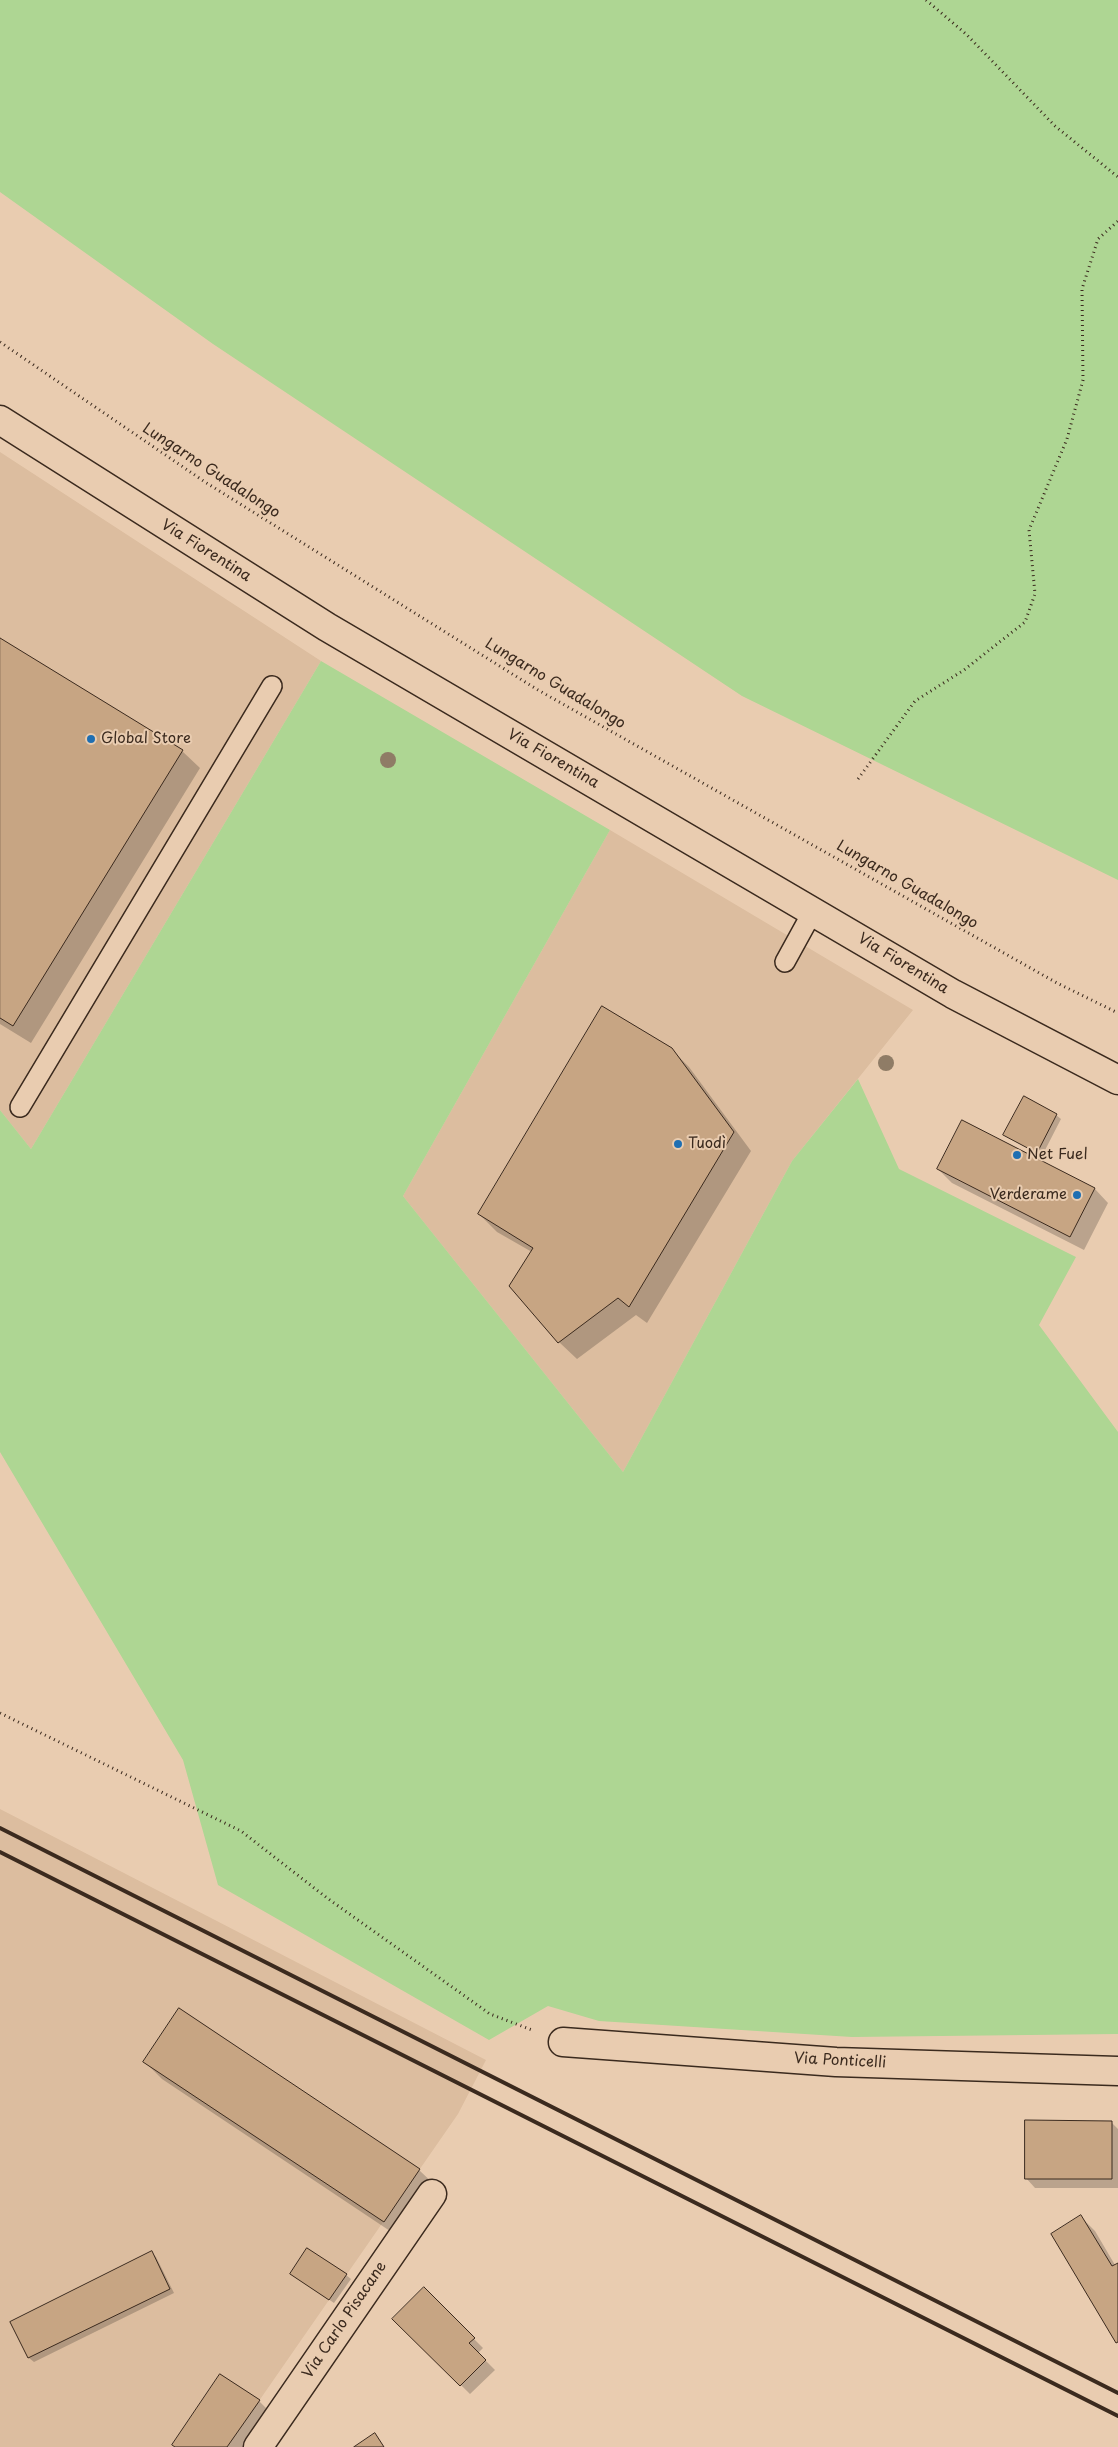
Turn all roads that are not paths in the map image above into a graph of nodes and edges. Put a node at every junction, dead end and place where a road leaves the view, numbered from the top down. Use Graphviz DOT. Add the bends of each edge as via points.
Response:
graph roads {
  1 [pos="0,420"];
  2 [pos="272,686"];
  3 [pos="813,911"];
  4 [pos="786,962"];
  5 [pos="1118,1080"];
  6 [pos="20,1107"];
  7 [pos="563,2042"];
  8 [pos="1118,2071"];
  9 [pos="432,2194"];
  10 [pos="258,2447"];
  1 -- 3 [label="main road, Via Fiorentina" via="327,627"];
  2 -- 6 [label="lane"];
  3 -- 4 [label="lane"];
  3 -- 5 [label="main road, Via Fiorentina" via="953,994"];
  7 -- 8 [label="main road, Via Ponticelli" via="836,2062"];
  9 -- 10 [label="main road, Via Carlo Pisacane"];
}
